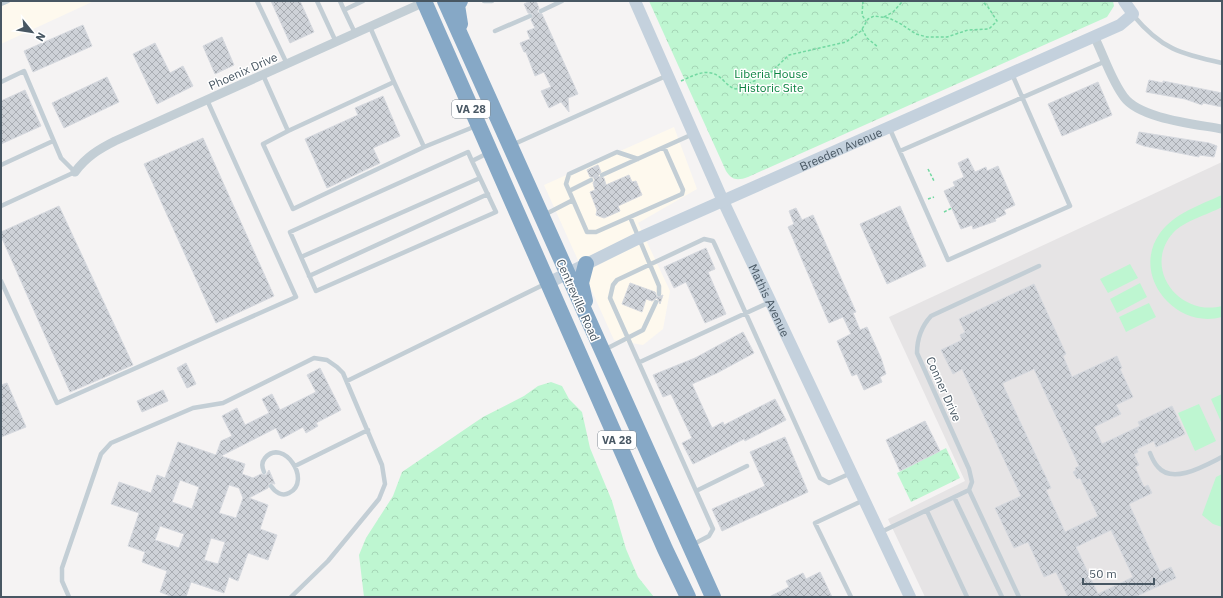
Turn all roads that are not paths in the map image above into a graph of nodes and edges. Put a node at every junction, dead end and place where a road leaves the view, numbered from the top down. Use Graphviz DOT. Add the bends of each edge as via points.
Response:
graph roads {
  1 [pos="8,1"];
  2 [pos="257,1"];
  3 [pos="317,1"];
  4 [pos="340,1"];
  5 [pos="363,1"];
  6 [pos="425,1"];
  7 [pos="445,1"];
  8 [pos="460,1"];
  9 [pos="484,1"];
  10 [pos="492,1"];
  11 [pos="562,1"];
  12 [pos="635,1"];
  13 [pos="1124,1"];
  14 [pos="1,4"];
  15 [pos="344,10"];
  16 [pos="541,11"];
  17 [pos="1133,14"];
  18 [pos="530,16"];
  19 [pos="370,27"];
  20 [pos="495,31"];
  21 [pos="355,33"];
  22 [pos="1094,36"];
  23 [pos="461,38"];
  24 [pos="336,42"];
  25 [pos="1106,61"];
  26 [pos="1222,63"];
  27 [pos="286,64"];
  28 [pos="1012,73"];
  29 [pos="264,75"];
  30 [pos="670,80"];
  31 [pos="1,82"];
  32 [pos="394,82"];
  33 [pos="1022,97"];
  34 [pos="208,100"];
  35 [pos="478,125"];
  36 [pos="889,127"];
  37 [pos="1222,129"];
  38 [pos="288,131"];
  39 [pos="693,134"];
  40 [pos="54,141"];
  41 [pos="509,146"];
  42 [pos="424,147"];
  43 [pos="664,147"];
  44 [pos="900,151"];
  45 [pos="490,152"];
  46 [pos="638,159"];
  47 [pos="472,161"];
  48 [pos="1,165"];
  49 [pos="76,172"];
  50 [pos="602,175"];
  51 [pos="480,178"];
  52 [pos="591,180"];
  53 [pos="569,191"];
  54 [pos="488,194"];
  55 [pos="573,200"];
  56 [pos="723,201"];
  57 [pos="1,206"];
  58 [pos="540,216"];
  59 [pos="630,218"];
  60 [pos="639,238"];
  61 [pos="301,257"];
  62 [pos="586,264"];
  63 [pos="650,264"];
  64 [pos="1039,266"];
  65 [pos="566,274"];
  66 [pos="309,276"];
  67 [pos="1,281"];
  68 [pos="548,283"];
  69 [pos="659,294"];
  70 [pos="656,302"];
  71 [pos="770,302"];
  72 [pos="746,314"];
  73 [pos="589,324"];
  74 [pos="629,338"];
  75 [pos="601,351"];
  76 [pos="640,362"];
  77 [pos="347,381"];
  78 [pos="368,430"];
  79 [pos="1150,453"];
  80 [pos="1222,457"];
  81 [pos="295,466"];
  82 [pos="747,466"];
  83 [pos="264,472"];
  84 [pos="851,473"];
  85 [pos="271,486"];
  86 [pos="969,490"];
  87 [pos="696,491"];
  88 [pos="954,497"];
  89 [pos="864,500"];
  90 [pos="927,511"];
  91 [pos="879,533"];
  92 [pos="690,546"];
  93 [pos="69,597"];
  94 [pos="291,597"];
  95 [pos="688,597"];
  96 [pos="714,597"];
  97 [pos="851,597"];
  98 [pos="910,597"];
  99 [pos="967,597"];
  100 [pos="1002,597"];
  101 [pos="1019,597"];
  1 -- 14 [label="lane"];
  2 -- 27 [label="lane"];
  3 -- 24 [label="lane"];
  4 -- 15 [label="lane"];
  5 -- 15 [label="lane"];
  6 -- 19 [label="street, Phoenix Drive"];
  6 -- 35 [label="highway, Centreville Road / VA 28"];
  7 -- 23 [label="highway, Centreville Road / VA 28"];
  8 -- 23 [label="highway" via="457,8"];
  9 -- 10 [label="lane"];
  11 -- 16 [label="lane"];
  12 -- 30 [label="street, Mathis Avenue"];
  13 -- 17 [label="street"];
  15 -- 21 [label="lane"];
  17 -- 22 [label="street, Breeden Avenue" via="1120,25"];
  17 -- 26 [label="lane" via="1148,32 1171,49 1186,56"];
  18 -- 20 [label="lane"];
  19 -- 21 [label="street, Phoenix Drive"];
  19 -- 32 [label="lane"];
  21 -- 24 [label="street, Phoenix Drive"];
  22 -- 25 [label="street"];
  22 -- 28 [label="street, Breeden Avenue"];
  23 -- 41 [label="highway, Centreville Road / VA 28"];
  24 -- 27 [label="street, Phoenix Drive"];
  25 -- 33 [label="lane"];
  25 -- 37 [label="street" via="1123,95 1134,106 1153,115"];
  27 -- 29 [label="street, Phoenix Drive"];
  28 -- 33 [label="lane"];
  28 -- 36 [label="street, Breeden Avenue"];
  29 -- 34 [label="street, Phoenix Drive"];
  29 -- 38 [label="lane"];
  30 -- 39 [label="street, Mathis Avenue"];
  30 -- 41 [label="lane"];
  31 -- 40 [label="lane" via="24,71"];
  32 -- 38 [label="lane"];
  32 -- 42 [label="lane"];
  33 -- 44 [label="lane"];
  33 -- 44 [label="lane" via="1070,206 948,260"];
  34 -- 49 [label="street, Phoenix Drive" via="94,152"];
  34 -- 67 [label="lane" via="296,297 58,402"];
  35 -- 42 [label="lane"];
  35 -- 45 [label="highway, Centreville Road / VA 28"];
  36 -- 44 [label="lane"];
  36 -- 56 [label="street, Breeden Avenue"];
  38 -- 42 [label="lane" via="263,144 292,209"];
  39 -- 43 [label="lane"];
  39 -- 56 [label="street, Mathis Avenue"];
  40 -- 48 [label="lane"];
  40 -- 49 [label="lane" via="61,158"];
  41 -- 58 [label="highway, Centreville Road / VA 28"];
  43 -- 46 [label="lane"];
  43 -- 59 [label="lane" via="683,190 682,194"];
  45 -- 47 [label="lane"];
  45 -- 68 [label="highway, Centreville Road / VA 28"];
  46 -- 50 [label="lane"];
  46 -- 53 [label="lane" via="621,153 612,153 569,174 566,184"];
  47 -- 51 [label="lane"];
  47 -- 61 [label="lane" via="468,152 290,232"];
  49 -- 57 [label="lane"];
  51 -- 54 [label="lane"];
  51 -- 61 [label="lane"];
  52 -- 53 [label="lane"];
  53 -- 55 [label="lane"];
  54 -- 66 [label="lane"];
  54 -- 66 [label="lane" via="496,212 316,291"];
  55 -- 58 [label="lane"];
  55 -- 59 [label="lane" via="585,230 590,233"];
  56 -- 60 [label="street, Breeden Avenue"];
  56 -- 71 [label="street, Mathis Avenue"];
  58 -- 65 [label="highway, Centreville Road / VA 28"];
  59 -- 60 [label="lane"];
  60 -- 62 [label="street, Breeden Avenue"];
  60 -- 63 [label="lane"];
  61 -- 66 [label="lane"];
  62 -- 65 [label="street, Breeden Avenue"];
  62 -- 73 [label="highway" via="581,283"];
  63 -- 69 [label="lane" via="659,286"];
  63 -- 72 [label="lane" via="708,238 715,245"];
  63 -- 74 [label="lane" via="617,280 610,291 610,298"];
  64 -- 86 [label="lane, Conner Drive" via="931,316 919,335 917,353 972,475"];
  65 -- 68 [label="street, Breeden Avenue"];
  65 -- 73 [label="highway, Centreville Road / VA 28"];
  68 -- 77 [label="lane"];
  68 -- 95 [label="highway, Centreville Road / VA 28"];
  70 -- 74 [label="lane" via="643,330"];
  71 -- 72 [label="lane"];
  71 -- 84 [label="street, Mathis Avenue"];
  72 -- 76 [label="lane"];
  72 -- 84 [label="lane" via="820,478 829,484"];
  73 -- 75 [label="highway, Centreville Road / VA 28"];
  74 -- 75 [label="lane"];
  74 -- 76 [label="lane"];
  75 -- 92 [label="highway, Centreville Road / VA 28"];
  76 -- 87 [label="lane"];
  77 -- 78 [label="lane"];
  77 -- 93 [label="lane" via="332,363 314,358 223,403 193,408 111,443 101,454 62,568 62,581"];
  78 -- 81 [label="lane"];
  78 -- 94 [label="lane" via="385,476 385,489 328,561"];
  79 -- 80 [label="lane" via="1158,468 1172,475 1191,471"];
  81 -- 83 [label="lane" via="288,457 277,452 263,460"];
  81 -- 85 [label="lane" via="298,482 291,492 282,494"];
  82 -- 87 [label="lane"];
  84 -- 89 [label="street, Mathis Avenue"];
  86 -- 88 [label="lane"];
  86 -- 101 [label="lane"];
  87 -- 92 [label="lane" via="713,529 709,536"];
  88 -- 90 [label="lane"];
  88 -- 100 [label="lane"];
  89 -- 91 [label="street, Mathis Avenue"];
  89 -- 97 [label="lane" via="815,523"];
  90 -- 91 [label="lane"];
  90 -- 99 [label="lane"];
  91 -- 98 [label="street, Mathis Avenue"];
  92 -- 96 [label="highway, Centreville Road / VA 28"];
}
